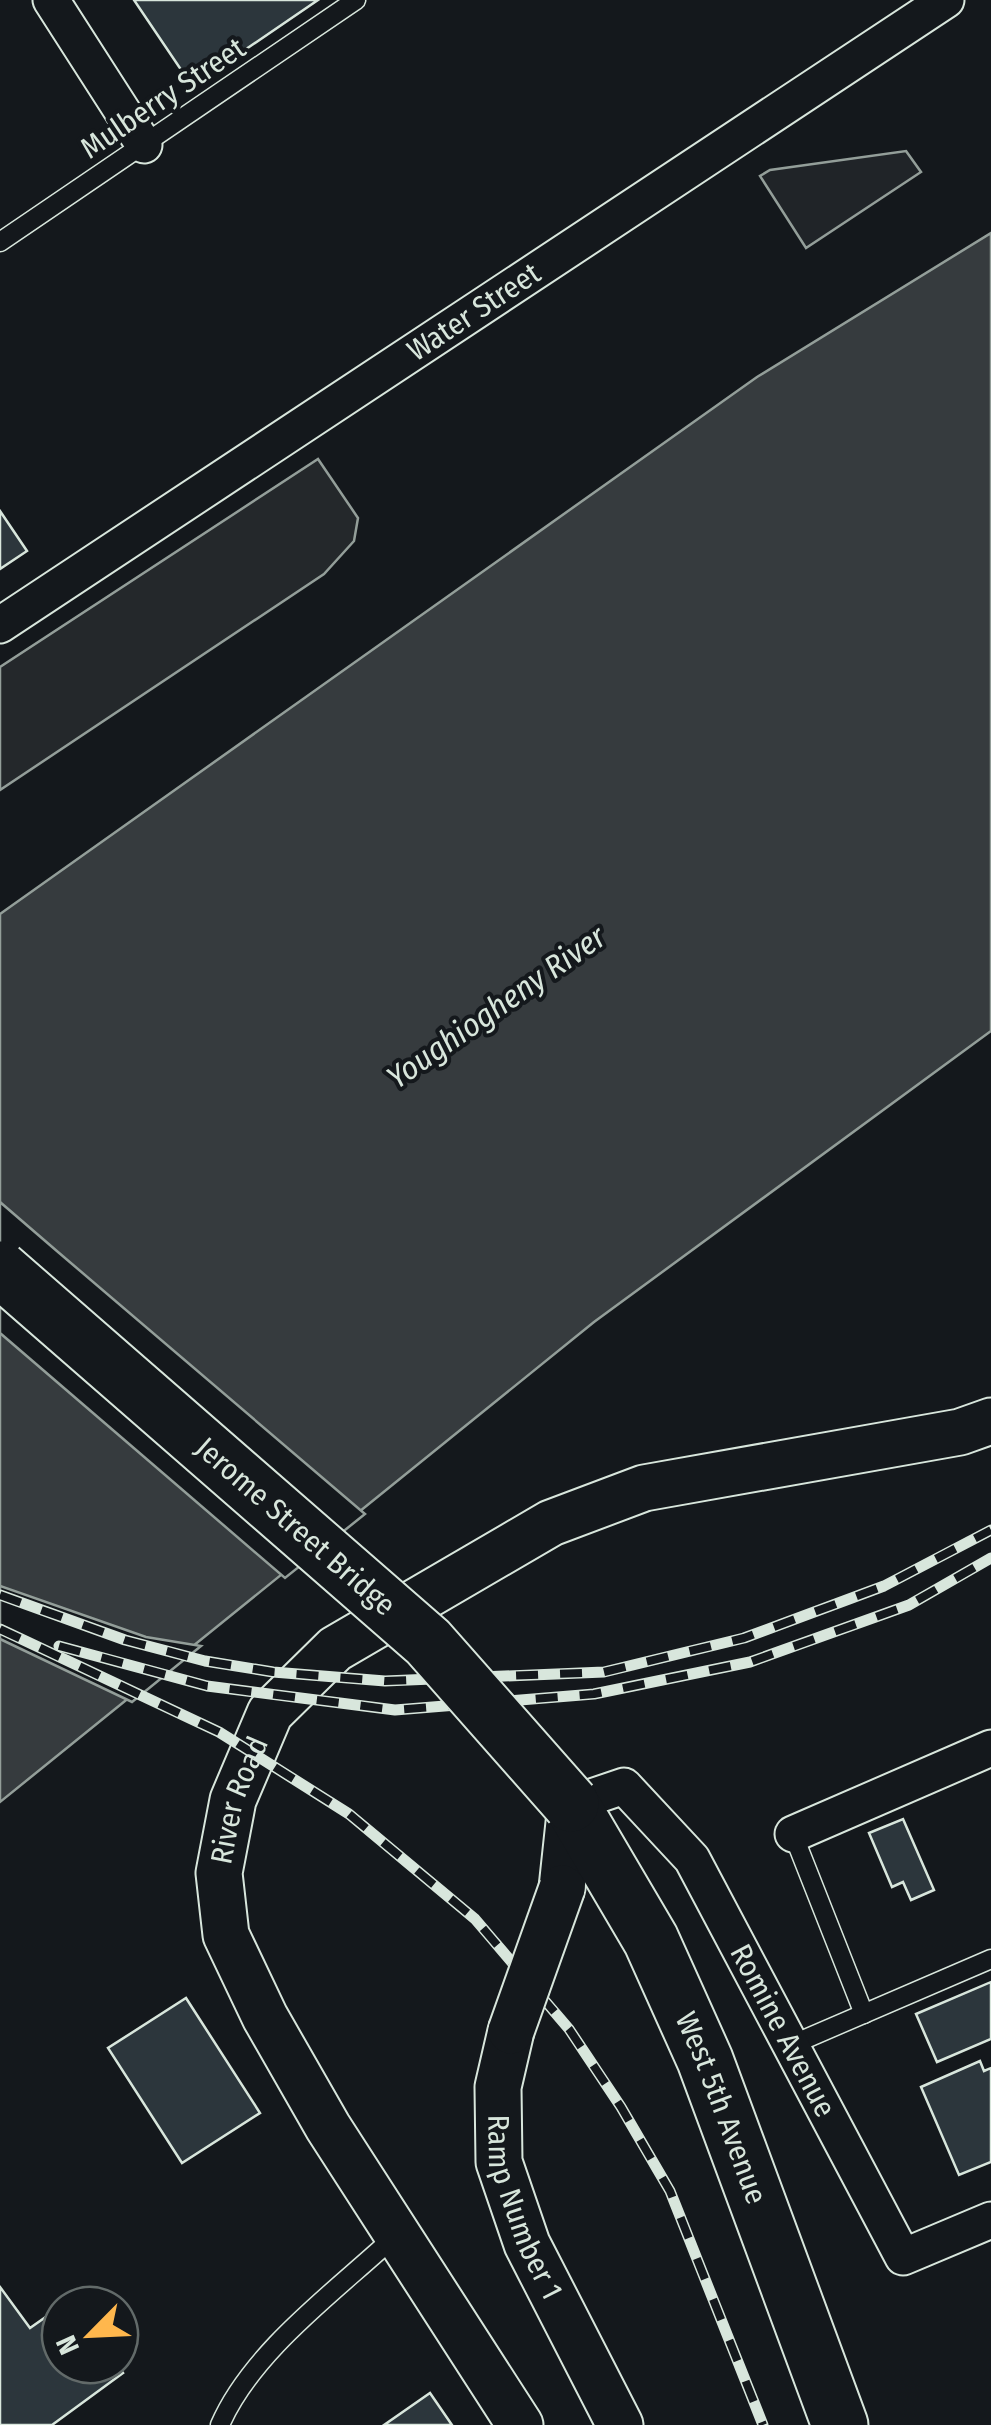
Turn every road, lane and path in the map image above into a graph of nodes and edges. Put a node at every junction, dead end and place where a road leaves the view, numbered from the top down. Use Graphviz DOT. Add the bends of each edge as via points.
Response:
graph roads {
  1 [pos="50,0"];
  2 [pos="356,0"];
  3 [pos="946,0"];
  4 [pos="144,145"];
  5 [pos="0,242"];
  6 [pos="0,625"];
  7 [pos="0,1269"];
  8 [pos="991,1421"];
  9 [pos="991,1748"];
  10 [pos="571,1804"];
  11 [pos="793,1834"];
  12 [pos="991,1959"];
  13 [pos="864,2014"];
  14 [pos="788,2046"];
  15 [pos="991,2220"];
  16 [pos="398,2234"];
  17 [pos="220,2425"];
  18 [pos="520,2425"];
  19 [pos="620,2425"];
  20 [pos="840,2425"];
  1 -- 4 [label="street"];
  2 -- 4 [label="lane, Mulberry Street"];
  3 -- 6 [label="street, Water Street"];
  4 -- 5 [label="lane, Mulberry Street"];
  7 -- 10 [label="main road, Jerome Street Bridge, bridge" via="428,1642"];
  8 -- 16 [label="street, River Road" via="644,1488 551,1524 335,1648 270,1713 233,1800 219,1873 226,1935 292,2064"];
  9 -- 11 [label="street"];
  10 -- 14 [label="street, Romine Avenue" via="624,1786 692,1859"];
  10 -- 19 [label="street, Ramp Number 1, bridge" via="562,1888 511,2030 498,2087 499,2162 527,2244"];
  10 -- 20 [label="main road, West 5th Avenue" via="651,1940 705,2060"];
  11 -- 13 [label="lane"];
  12 -- 13 [label="lane"];
  13 -- 14 [label="lane"];
  14 -- 15 [label="street, Romine Avenue" via="903,2257"];
  16 -- 17 [label="lane" via="288,2333 231,2400"];
  16 -- 18 [label="street, River Road"];
}
